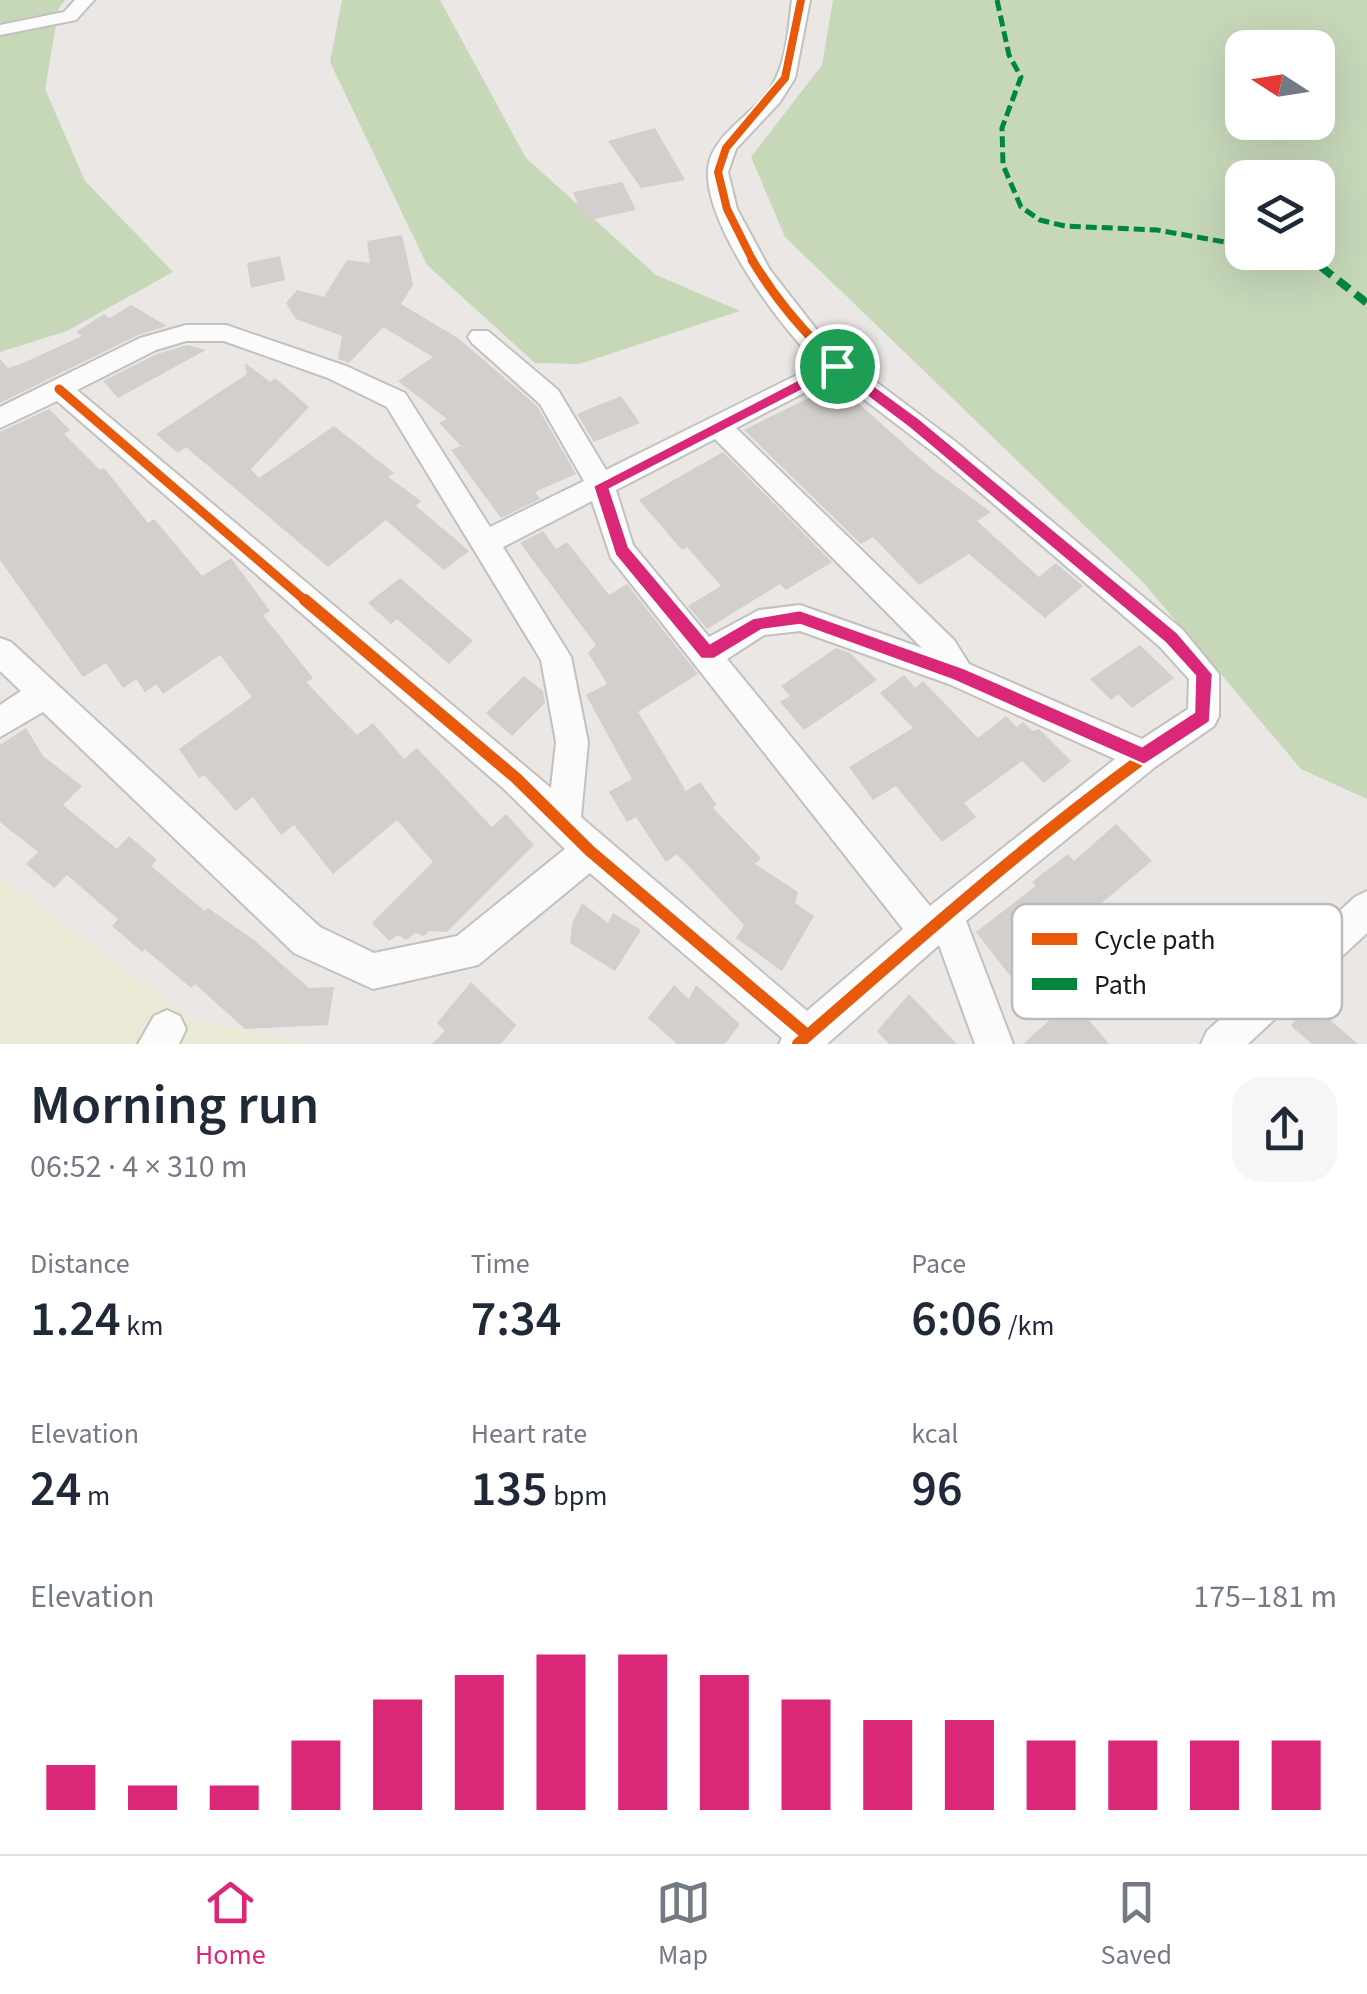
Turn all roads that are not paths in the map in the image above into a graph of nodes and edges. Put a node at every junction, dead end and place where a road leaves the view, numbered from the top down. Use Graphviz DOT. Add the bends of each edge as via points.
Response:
graph roads {
  1 [pos="85,0"];
  2 [pos="801,0"];
  3 [pos="0,30"];
  4 [pos="480,336"];
  5 [pos="837,366"];
  6 [pos="59,389"];
  7 [pos="0,418"];
  8 [pos="720,428"];
  9 [pos="601,486"];
  10 [pos="485,543"];
  11 [pos="0,651"];
  12 [pos="708,654"];
  13 [pos="958,674"];
  14 [pos="45,693"];
  15 [pos="0,722"];
  16 [pos="1144,756"];
  17 [pos="564,820"];
  18 [pos="590,851"];
  19 [pos="1367,909"];
  20 [pos="937,923"];
  21 [pos="1342,932"];
  22 [pos="1247,1019"];
  23 [pos="802,1040"];
  24 [pos="994,1044"];
  25 [pos="1220,1044"];
  1 -- 3 [label="street" via="70,16"];
  2 -- 5 [label="street" via="793,60 779,90 733,140 718,167 720,194 798,328"];
  4 -- 9 [label="street" via="549,397"];
  5 -- 8 [label="street"];
  5 -- 16 [label="street" via="1171,638 1204,674 1203,716"];
  6 -- 7 [label="street"];
  6 -- 10 [label="street" via="148,344 186,333 226,333 282,352 396,400"];
  6 -- 17 [label="street"];
  8 -- 9 [label="street"];
  8 -- 13 [label="street" via="943,649"];
  9 -- 10 [label="street"];
  9 -- 12 [label="street" via="621,550"];
  10 -- 17 [label="street" via="556,656 572,742"];
  11 -- 14 [label="street"];
  12 -- 13 [label="street" via="759,623 800,618"];
  12 -- 20 [label="street"];
  13 -- 16 [label="street"];
  14 -- 15 [label="street"];
  14 -- 18 [label="street" via="307,940 374,971 465,952"];
  16 -- 20 [label="street"];
  17 -- 18 [label="street"];
  18 -- 23 [label="street"];
  19 -- 21 [label="street"];
  20 -- 23 [label="street"];
  20 -- 24 [label="street"];
  22 -- 25 [label="street"];
}
